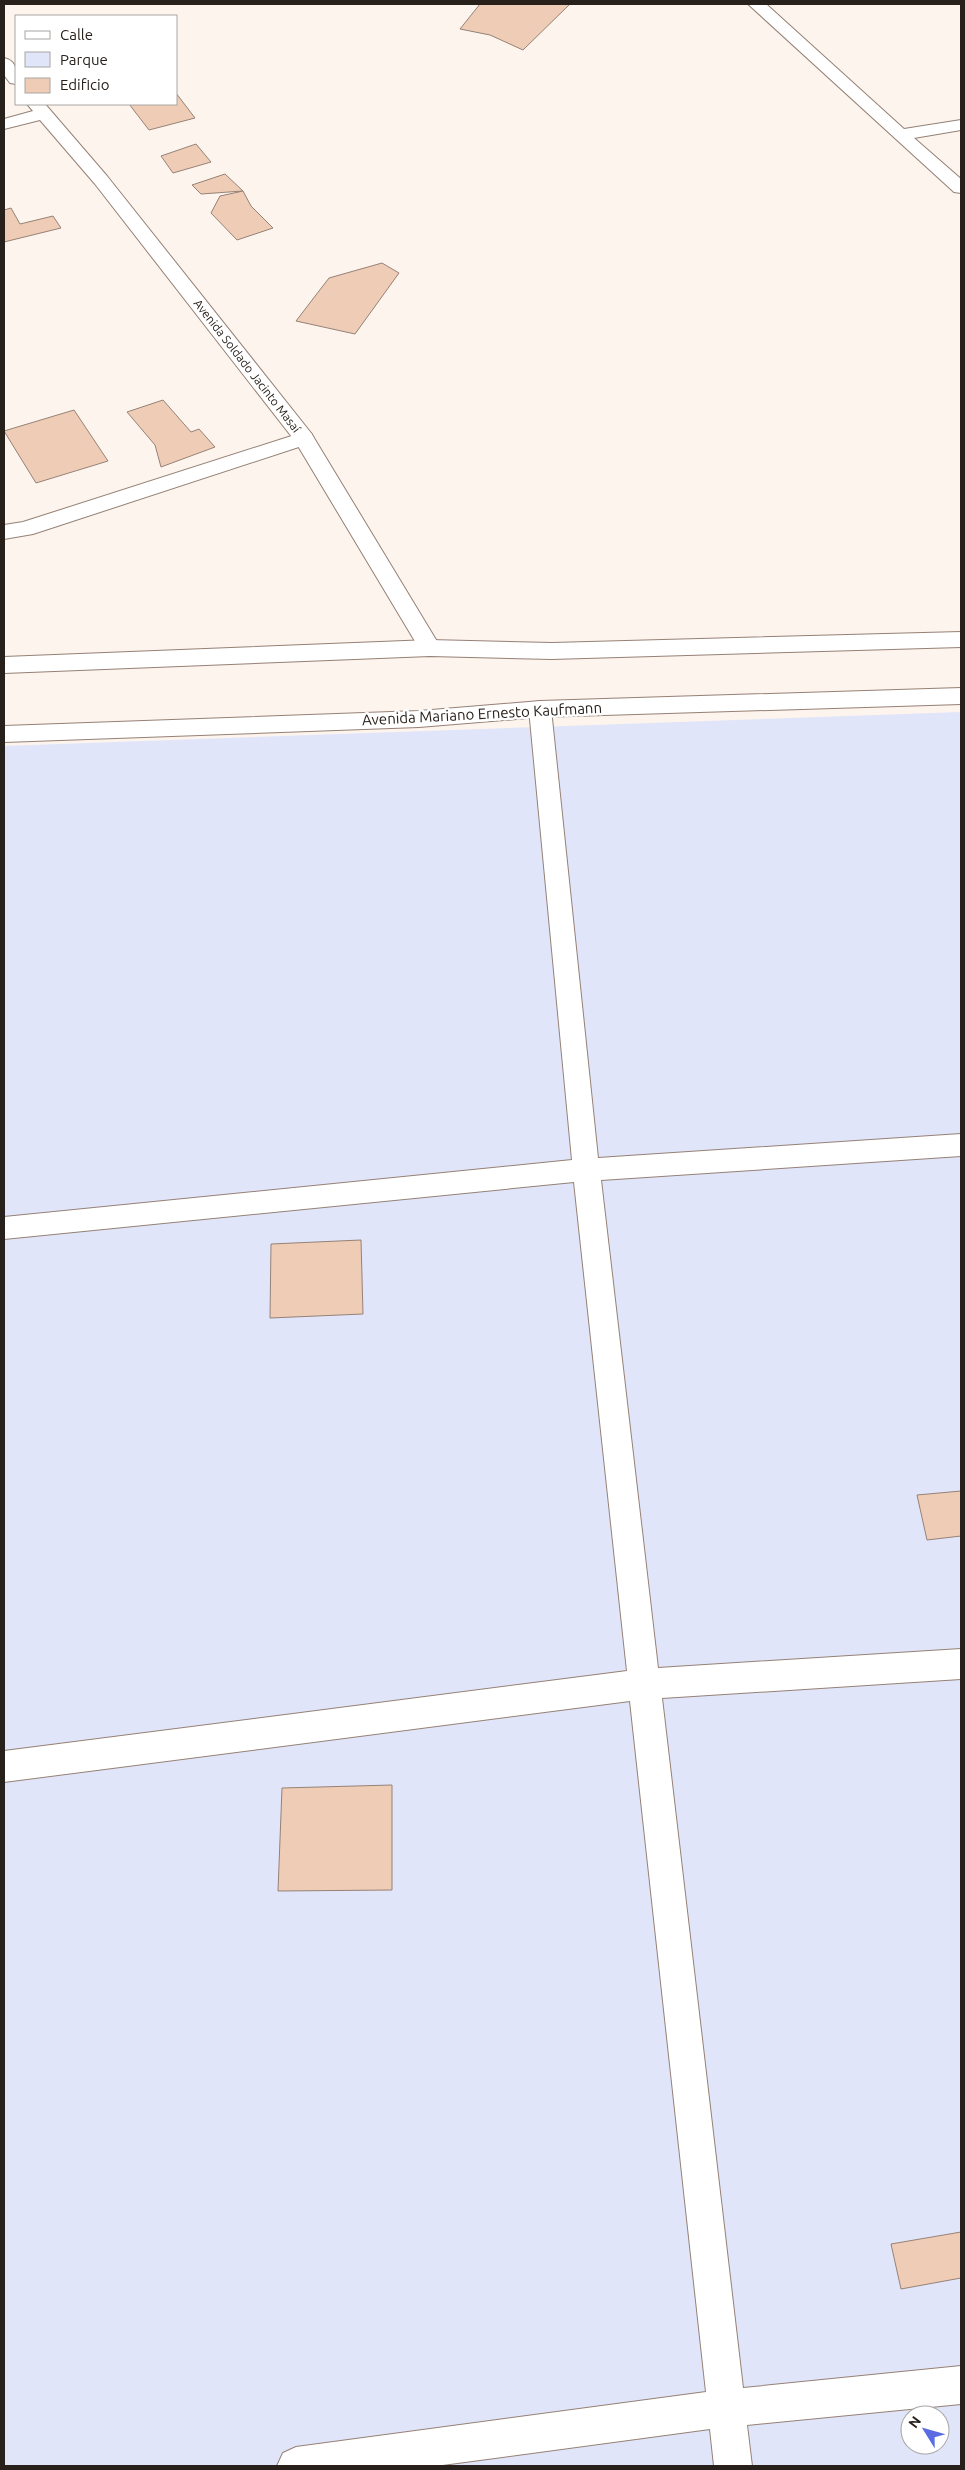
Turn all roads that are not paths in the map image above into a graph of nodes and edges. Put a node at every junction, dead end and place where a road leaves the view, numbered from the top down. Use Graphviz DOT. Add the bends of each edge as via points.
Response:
graph roads {
  1 [pos="756,4"];
  2 [pos="4,63"];
  3 [pos="15,78"];
  4 [pos="40,109"];
  5 [pos="4,124"];
  6 [pos="961,125"];
  7 [pos="900,135"];
  8 [pos="961,188"];
  9 [pos="304,438"];
  10 [pos="4,532"];
  11 [pos="961,638"];
  12 [pos="430,648"];
  13 [pos="4,665"];
  14 [pos="961,696"];
  15 [pos="540,709"];
  16 [pos="4,734"];
  17 [pos="961,1145"];
  18 [pos="586,1170"];
  19 [pos="4,1228"];
  20 [pos="961,1664"];
  21 [pos="645,1684"];
  22 [pos="4,1766"];
  23 [pos="961,2385"];
  24 [pos="727,2408"];
  25 [pos="296,2466"];
  26 [pos="733,2466"];
  1 -- 7 [label="street"];
  2 -- 3 [label="street"];
  4 -- 5 [label="street"];
  4 -- 9 [label="street, Avenida Soldado Jacinto Masaí" via="101,180"];
  6 -- 7 [label="street"];
  7 -- 8 [label="street"];
  9 -- 10 [label="street" via="25,529"];
  9 -- 12 [label="street, Avenida Soldado Jacinto Masaí"];
  11 -- 12 [label="street" via="552,651"];
  12 -- 13 [label="street"];
  14 -- 15 [label="street, Avenida Mariano Ernesto Kaufmann"];
  15 -- 16 [label="street, Avenida Mariano Ernesto Kaufmann" via="419,719"];
  15 -- 18 [label="street"];
  17 -- 18 [label="street"];
  18 -- 19 [label="street"];
  18 -- 21 [label="street"];
  20 -- 21 [label="street"];
  21 -- 22 [label="street"];
  21 -- 24 [label="street"];
  23 -- 24 [label="street"];
  24 -- 25 [label="street"];
  24 -- 26 [label="street"];
}
